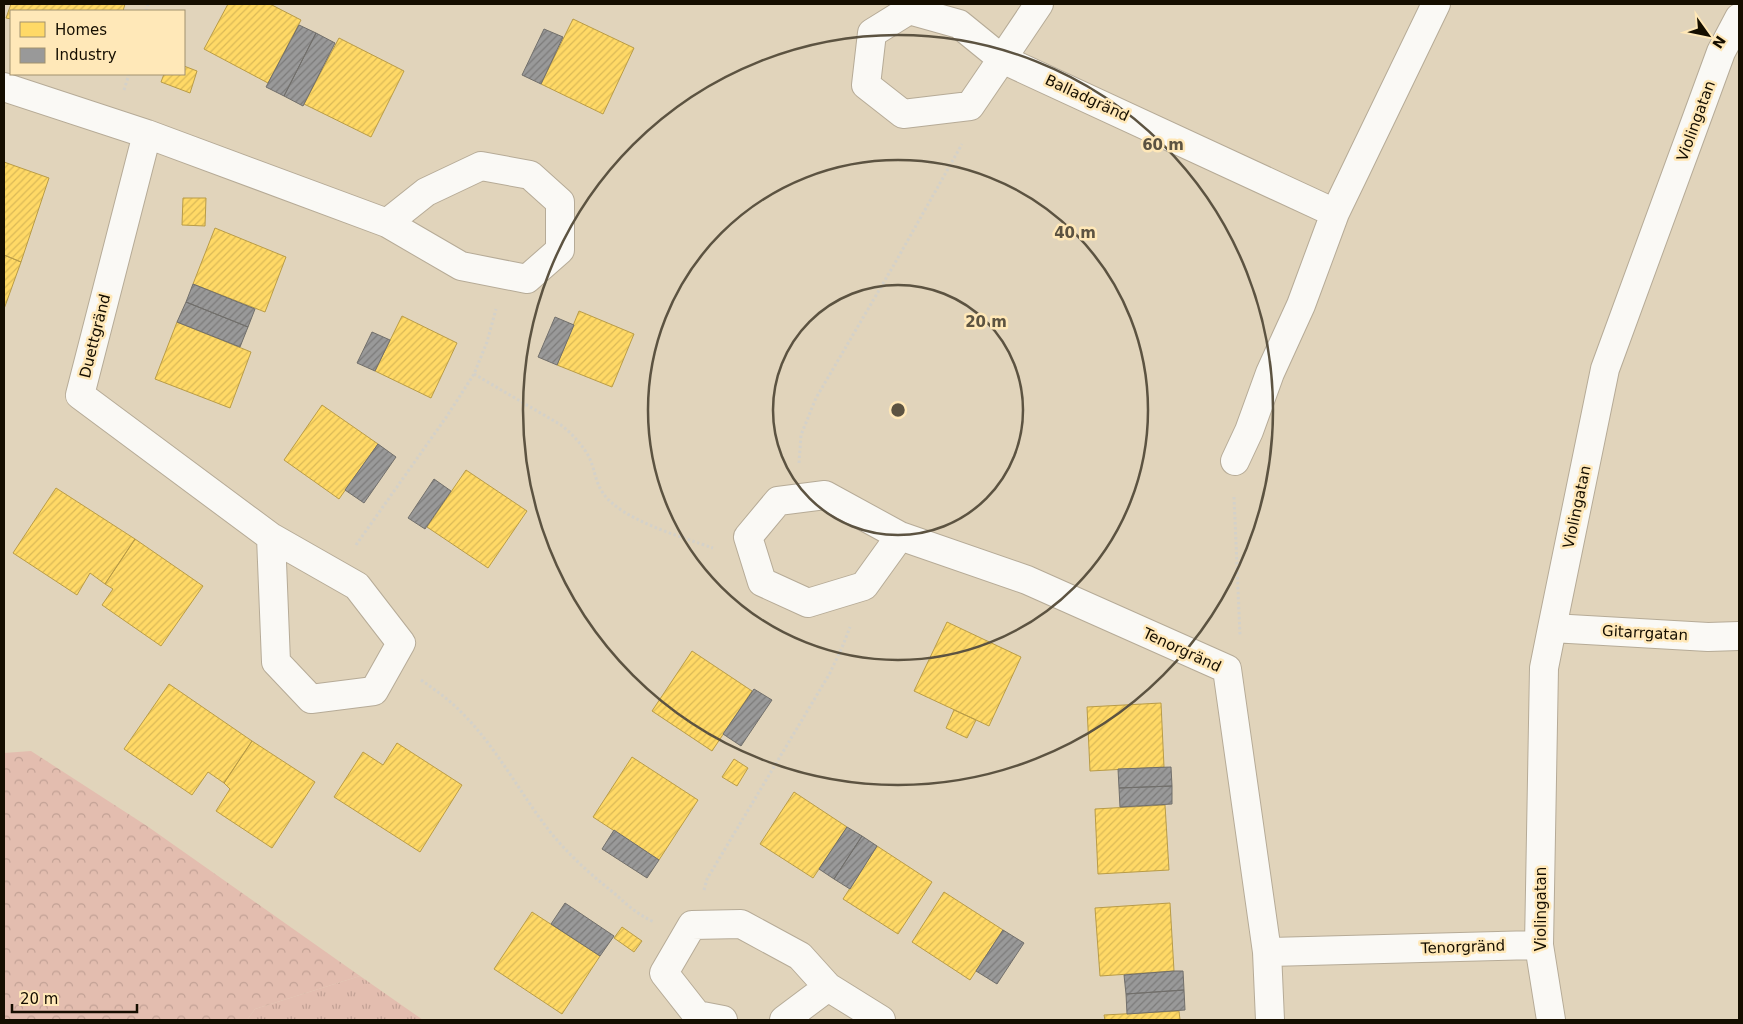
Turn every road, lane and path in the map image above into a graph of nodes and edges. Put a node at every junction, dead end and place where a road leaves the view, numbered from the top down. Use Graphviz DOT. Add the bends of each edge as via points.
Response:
graph roads {
  1 [pos="1039,4"];
  2 [pos="1436,4"];
  3 [pos="1739,18"];
  4 [pos="1002,59"];
  5 [pos="4,88"];
  6 [pos="970,106"];
  7 [pos="147,134"];
  8 [pos="1335,213"];
  9 [pos="388,223"];
  10 [pos="506,274"];
  11 [pos="474,374"];
  12 [pos="1235,461"];
  13 [pos="799,499"];
  14 [pos="900,536"];
  15 [pos="271,537"];
  16 [pos="748,537"];
  17 [pos="336,574"];
  18 [pos="864,586"];
  19 [pos="1552,628"];
  20 [pos="1739,636"];
  21 [pos="392,659"];
  22 [pos="1227,669"];
  23 [pos="692,925"];
  24 [pos="1539,945"];
  25 [pos="1267,952"];
  26 [pos="828,987"];
  27 [pos="723,1020"];
  28 [pos="784,1020"];
  29 [pos="882,1020"];
  30 [pos="1270,1020"];
  31 [pos="1551,1020"];
  1 -- 4 [label="street"];
  2 -- 8 [label="street"];
  3 -- 19 [label="street, Violingatan" via="1721,52 1605,369"];
  4 -- 6 [label="street"];
  4 -- 6 [label="street, Balladgränd" via="959,24 909,10 872,33 866,85 903,114"];
  4 -- 8 [label="street, Balladgränd"];
  5 -- 7 [label="street"];
  6 -- 13 [label="path" via="963,143 807,417 799,452"];
  7 -- 9 [label="street"];
  7 -- 15 [label="street, Duettgränd" via="80,395"];
  8 -- 12 [label="street" via="1301,305"];
  9 -- 10 [label="street" via="461,266"];
  9 -- 10 [label="street" via="426,192 481,166 530,175 560,202 560,250 527,279"];
  10 -- 11 [label="path" via="487,342"];
  11 -- 16 [label="path" via="573,434 589,458 603,493 629,514 662,530 716,549"];
  11 -- 17 [label="path"];
  12 -- 22 [label="path" via="1240,638"];
  13 -- 14 [label="street, Tenorgränd" via="825,495"];
  13 -- 16 [label="street, Tenorgränd" via="778,501"];
  14 -- 18 [label="street"];
  14 -- 22 [label="street, Tenorgränd" via="1027,580"];
  15 -- 17 [label="street, Duettgränd"];
  15 -- 21 [label="street, Duettgränd" via="276,662 311,699 374,691"];
  16 -- 18 [label="street" via="762,582 808,603"];
  17 -- 21 [label="street, Duettgränd" via="358,586 401,643"];
  18 -- 23 [label="path" via="844,645 830,673 707,879"];
  19 -- 20 [label="street, Gitarrgatan"];
  19 -- 24 [label="street, Violingatan" via="1544,668"];
  21 -- 23 [label="path" via="447,698 467,718 550,832 602,884 643,917 661,925"];
  22 -- 25 [label="street, Tenorgränd"];
  23 -- 26 [label="street" via="742,924 800,956"];
  23 -- 27 [label="street" via="664,973 696,1015"];
  24 -- 25 [label="street, Tenorgränd"];
  24 -- 31 [label="street, Violingatan"];
  25 -- 30 [label="street, Tenorgränd"];
  26 -- 28 [label="street"];
  26 -- 29 [label="street"];
}
